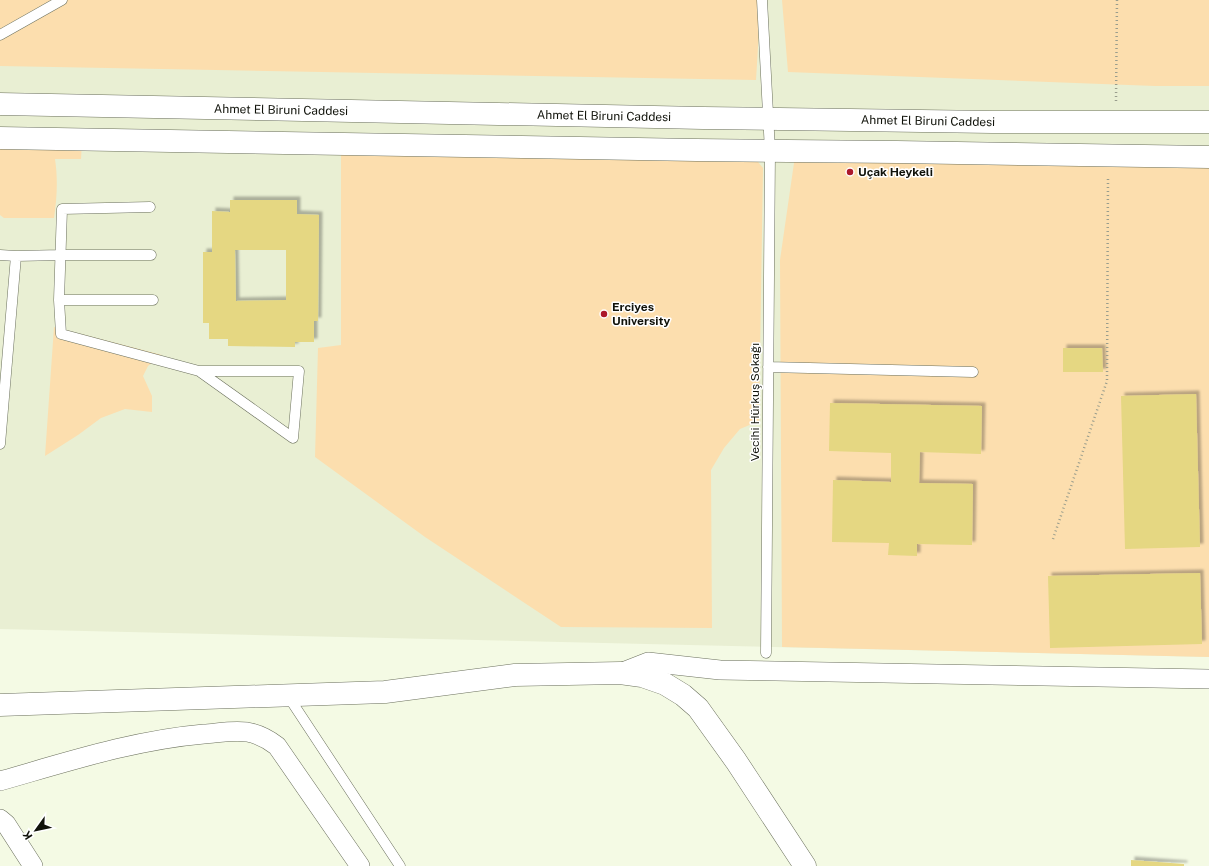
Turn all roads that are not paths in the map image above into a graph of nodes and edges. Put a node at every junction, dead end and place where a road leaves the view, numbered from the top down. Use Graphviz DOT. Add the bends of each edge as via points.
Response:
graph roads {
  1 [pos="62,0"];
  2 [pos="762,0"];
  3 [pos="0,35"];
  4 [pos="0,104"];
  5 [pos="769,119"];
  6 [pos="899,120"];
  7 [pos="1209,122"];
  8 [pos="0,138"];
  9 [pos="770,151"];
  10 [pos="897,152"];
  11 [pos="1209,157"];
  12 [pos="150,207"];
  13 [pos="0,255"];
  14 [pos="61,255"];
  15 [pos="151,255"];
  16 [pos="16,256"];
  17 [pos="59,300"];
  18 [pos="153,300"];
  19 [pos="768,367"];
  20 [pos="199,371"];
  21 [pos="973,372"];
  22 [pos="0,444"];
  23 [pos="766,653"];
  24 [pos="620,673"];
  25 [pos="1209,679"];
  26 [pos="288,696"];
  27 [pos="0,705"];
  28 [pos="0,781"];
  29 [pos="0,819"];
  30 [pos="33,866"];
  31 [pos="360,866"];
  32 [pos="400,866"];
  33 [pos="805,866"];
  1 -- 3 [label="lane"];
  2 -- 5 [label="lane"];
  4 -- 5 [label="street, Ahmet El Biruni Caddesi"];
  5 -- 6 [label="street, Ahmet El Biruni Caddesi"];
  5 -- 9 [label="lane, Vecihi Hürkuş Sokağı"];
  6 -- 7 [label="street, Ahmet El Biruni Caddesi"];
  6 -- 10 [label="street" via="890,124 881,135 884,142"];
  8 -- 9 [label="street"];
  9 -- 10 [label="street"];
  9 -- 19 [label="lane, Vecihi Hürkuş Sokağı"];
  10 -- 11 [label="street"];
  12 -- 14 [label="lane" via="62,209"];
  13 -- 16 [label="lane"];
  14 -- 15 [label="lane"];
  14 -- 16 [label="lane"];
  14 -- 17 [label="lane"];
  16 -- 22 [label="lane"];
  17 -- 18 [label="lane"];
  17 -- 20 [label="lane" via="61,334"];
  19 -- 21 [label="lane"];
  19 -- 23 [label="lane, Vecihi Hürkuş Sokağı"];
  20 -- 20 [label="lane" via="299,371 293,438 206,376"];
  24 -- 25 [label="street" via="648,662 720,670"];
  24 -- 26 [label="street" via="515,675 385,692"];
  24 -- 33 [label="street" via="642,676 665,684 698,708"];
  26 -- 27 [label="street"];
  26 -- 32 [label="lane"];
  28 -- 31 [label="street" via="151,741 234,731 246,732 258,735 277,746"];
  29 -- 30 [label="street" via="6,824"];
}
